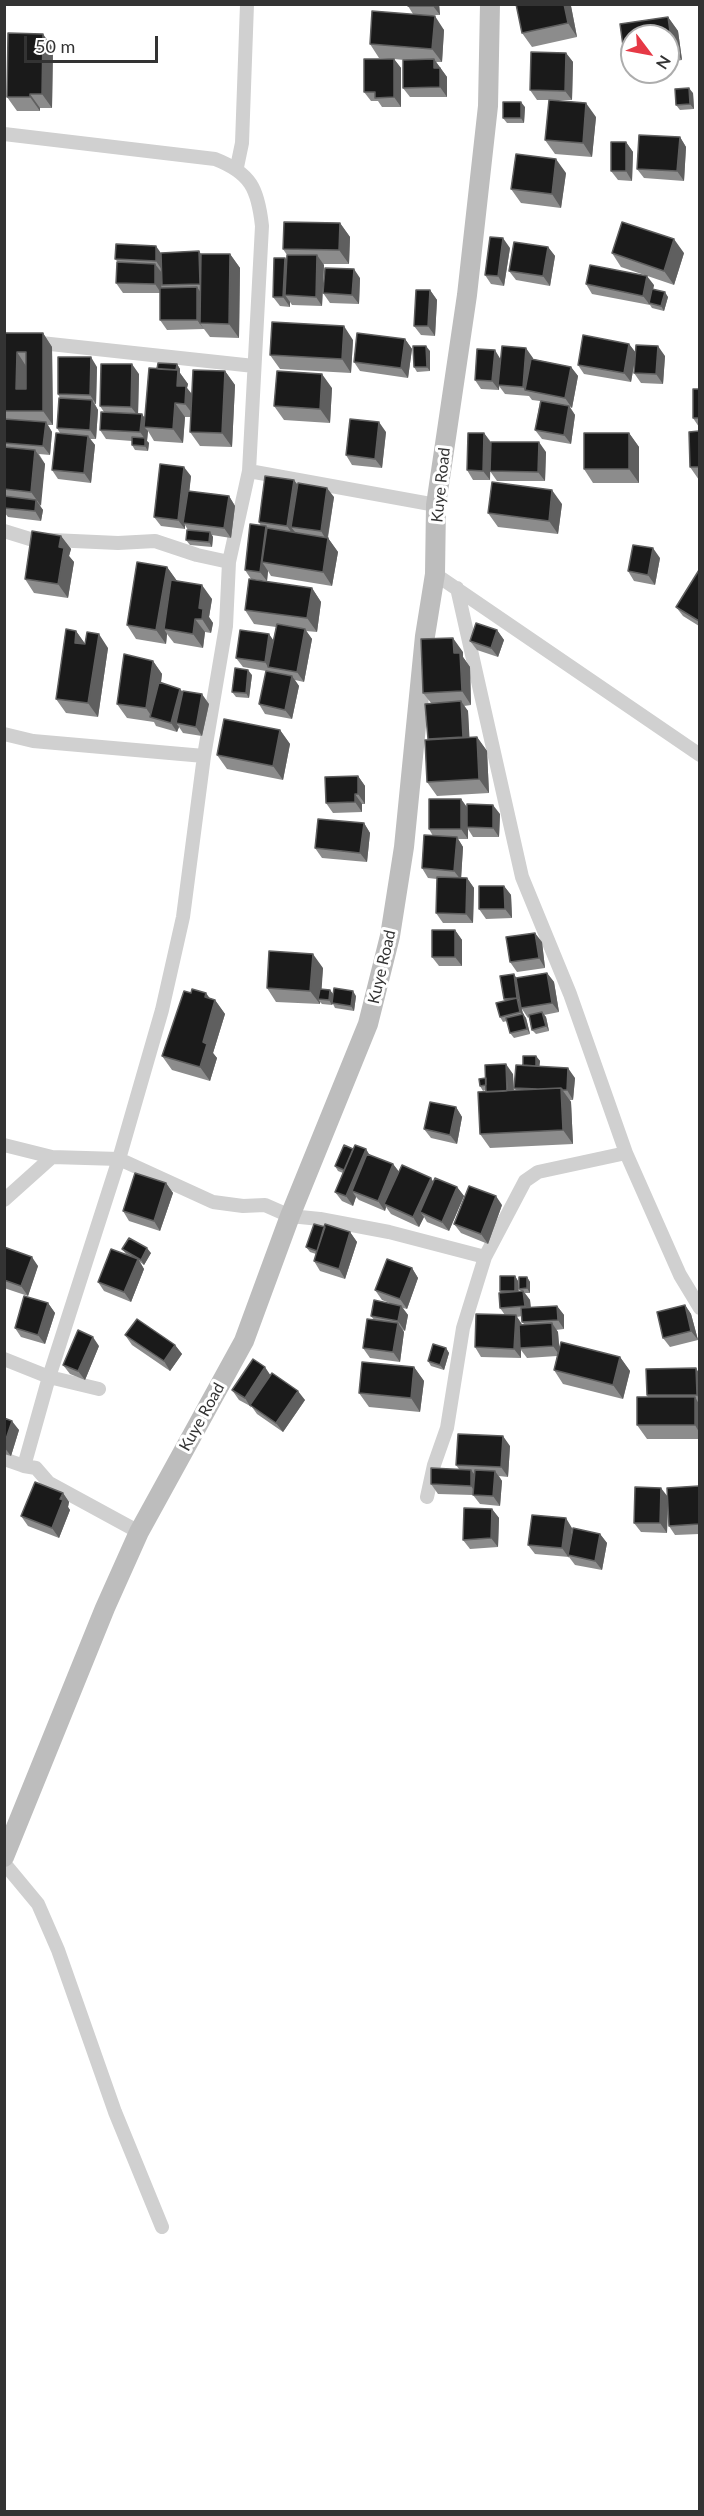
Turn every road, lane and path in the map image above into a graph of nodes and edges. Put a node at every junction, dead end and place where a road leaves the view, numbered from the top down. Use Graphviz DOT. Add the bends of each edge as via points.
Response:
graph roads {
  1 [pos="248,4"];
  2 [pos="490,4"];
  3 [pos="4,134"];
  4 [pos="237,167"];
  5 [pos="4,339"];
  6 [pos="254,366"];
  7 [pos="249,471"];
  8 [pos="436,505"];
  9 [pos="4,531"];
  10 [pos="229,562"];
  11 [pos="435,574"];
  12 [pos="457,588"];
  13 [pos="4,734"];
  14 [pos="699,755"];
  15 [pos="204,756"];
  16 [pos="4,1145"];
  17 [pos="626,1153"];
  18 [pos="52,1157"];
  19 [pos="119,1159"];
  20 [pos="4,1200"];
  21 [pos="290,1216"];
  22 [pos="485,1257"];
  23 [pos="699,1308"];
  24 [pos="4,1359"];
  25 [pos="48,1377"];
  26 [pos="99,1389"];
  27 [pos="4,1459"];
  28 [pos="24,1466"];
  29 [pos="427,1497"];
  30 [pos="139,1532"];
  31 [pos="4,1857"];
  32 [pos="4,1863"];
  33 [pos="162,2228"];
  1 -- 4 [label="street" via="242,143"];
  2 -- 8 [label="street, Kuye Road" via="488,106 467,295"];
  3 -- 4 [label="street" via="215,159"];
  4 -- 6 [label="street" via="252,184 262,226"];
  5 -- 6 [label="street"];
  6 -- 7 [label="street"];
  7 -- 8 [label="street"];
  7 -- 10 [label="street"];
  8 -- 11 [label="street, Kuye Road"];
  9 -- 10 [label="street" via="30,539 155,541"];
  10 -- 15 [label="street" via="226,626"];
  11 -- 12 [label="street"];
  11 -- 21 [label="street, Kuye Road" via="424,636 404,848 390,936 368,1024"];
  12 -- 14 [label="street"];
  12 -- 17 [label="street" via="522,877 570,994"];
  13 -- 15 [label="street" via="33,741"];
  15 -- 19 [label="street" via="183,917 162,1010"];
  16 -- 18 [label="street"];
  17 -- 22 [label="street" via="538,1172 525,1181"];
  17 -- 23 [label="street" via="680,1275"];
  18 -- 19 [label="street"];
  18 -- 20 [label="street"];
  19 -- 21 [label="street" via="213,1202 265,1205"];
  19 -- 25 [label="street"];
  21 -- 22 [label="street" via="389,1232"];
  21 -- 30 [label="street, Kuye Road" via="244,1341"];
  22 -- 29 [label="street" via="463,1328 449,1418"];
  24 -- 25 [label="street"];
  25 -- 26 [label="street"];
  25 -- 28 [label="street"];
  27 -- 28 [label="street"];
  28 -- 30 [label="street" via="36,1468 49,1483"];
  30 -- 31 [label="street, Kuye Road"];
  32 -- 33 [label="street" via="38,1904 58,1950 115,2112"];
}
